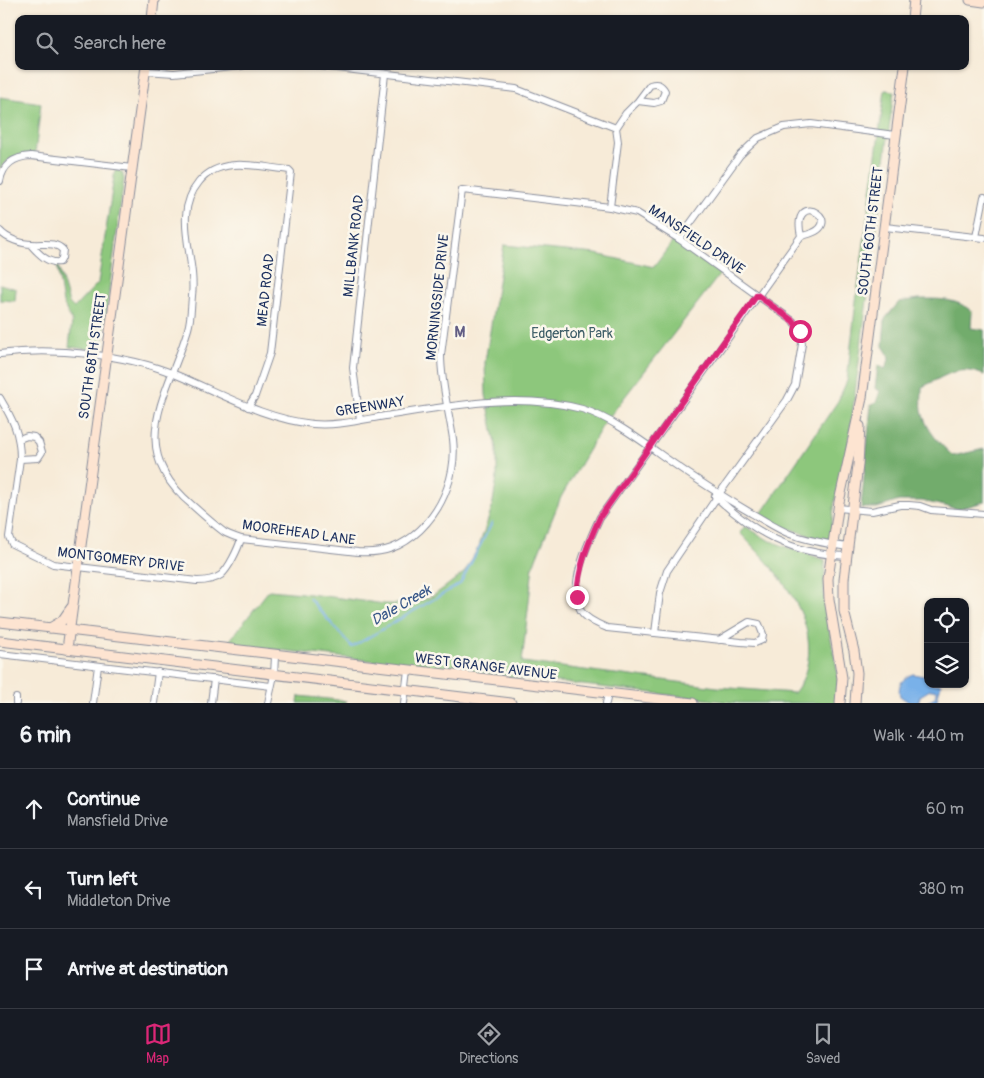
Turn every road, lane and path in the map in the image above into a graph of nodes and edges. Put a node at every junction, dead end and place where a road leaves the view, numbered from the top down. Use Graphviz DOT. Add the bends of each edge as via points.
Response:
graph roads {
  1 [pos="154,0"];
  2 [pos="914,0"];
  3 [pos="970,0"];
  4 [pos="984,2"];
  5 [pos="152,15"];
  6 [pos="912,15"];
  7 [pos="145,70"];
  8 [pos="152,70"];
  9 [pos="203,70"];
  10 [pos="352,70"];
  11 [pos="904,70"];
  12 [pos="385,74"];
  13 [pos="638,101"];
  14 [pos="616,128"];
  15 [pos="896,135"];
  16 [pos="132,168"];
  17 [pos="290,172"];
  18 [pos="0,181"];
  19 [pos="462,190"];
  20 [pos="984,197"];
  21 [pos="610,207"];
  22 [pos="885,227"];
  23 [pos="0,231"];
  24 [pos="801,236"];
  25 [pos="976,237"];
  26 [pos="984,238"];
  27 [pos="679,239"];
  28 [pos="31,244"];
  29 [pos="757,295"];
  30 [pos="0,354"];
  31 [pos="105,357"];
  32 [pos="172,373"];
  33 [pos="0,398"];
  34 [pos="862,398"];
  35 [pos="447,406"];
  36 [pos="248,407"];
  37 [pos="360,420"];
  38 [pos="19,438"];
  39 [pos="650,447"];
  40 [pos="20,459"];
  41 [pos="718,496"];
  42 [pos="838,508"];
  43 [pos="852,510"];
  44 [pos="984,514"];
  45 [pos="241,539"];
  46 [pos="833,545"];
  47 [pos="847,552"];
  48 [pos="831,555"];
  49 [pos="78,567"];
  50 [pos="72,606"];
  51 [pos="0,622"];
  52 [pos="50,628"];
  53 [pos="69,630"];
  54 [pos="655,633"];
  55 [pos="719,640"];
  56 [pos="0,641"];
  57 [pos="67,649"];
  58 [pos="0,654"];
  59 [pos="275,656"];
  60 [pos="98,666"];
  61 [pos="408,670"];
  62 [pos="158,672"];
  63 [pos="274,675"];
  64 [pos="214,679"];
  65 [pos="271,686"];
  66 [pos="406,690"];
  67 [pos="607,698"];
  68 [pos="93,703"];
  69 [pos="154,703"];
  70 [pos="211,703"];
  71 [pos="268,703"];
  72 [pos="404,703"];
  73 [pos="512,703"];
  74 [pos="693,703"];
  75 [pos="840,703"];
  76 [pos="855,703"];
  1 -- 5 [label="street"];
  2 -- 6 [label="street"];
  3 -- 4 [label="street"];
  7 -- 16 [label="street, SOUTH 68TH STREET"];
  8 -- 9 [label="street" via="174,73"];
  10 -- 12 [label="street"];
  11 -- 15 [label="street, SOUTH 60TH STREET"];
  12 -- 14 [label="street" via="516,89"];
  12 -- 37 [label="street, MILLBANK ROAD" via="352,368"];
  13 -- 14 [label="street"];
  14 -- 21 [label="street" via="618,142"];
  15 -- 22 [label="street, SOUTH 60TH STREET"];
  15 -- 27 [label="street" via="811,124 784,127 758,138 740,154"];
  16 -- 18 [label="street" via="21,156 8,164"];
  16 -- 31 [label="street, SOUTH 68TH STREET"];
  17 -- 32 [label="street, MOOREHEAD LANE" via="239,164 223,166 200,181 192,193 185,223 193,293 188,328"];
  17 -- 36 [label="street, MEAD ROAD" via="270,353"];
  19 -- 21 [label="street, MANSFIELD DRIVE"];
  19 -- 35 [label="street, MORNINGSIDE DRIVE" via="441,355"];
  20 -- 25 [label="street"];
  21 -- 27 [label="street, MANSFIELD DRIVE" via="637,213"];
  22 -- 25 [label="street"];
  22 -- 34 [label="street, SOUTH 60TH STREET"];
  23 -- 28 [label="street" via="8,238"];
  24 -- 29 [label="street"];
  25 -- 26 [label="street"];
  27 -- 29 [label="street, MANSFIELD DRIVE"];
  28 -- 28 [label="street" via="54,263 60,262 63,250 57,245"];
  29 -- 39 [label="street"];
  29 -- 41 [label="street, MANSFIELD DRIVE" via="793,321 800,331 802,344 795,385"];
  30 -- 31 [label="street, GREENWAY" via="58,352"];
  31 -- 32 [label="street, GREENWAY"];
  31 -- 49 [label="street, SOUTH 68TH STREET"];
  32 -- 36 [label="street, GREENWAY"];
  32 -- 45 [label="street, MOOREHEAD LANE" via="158,412 154,436 157,457 165,477 176,492 224,532"];
  33 -- 38 [label="street, MONTGOMERY DRIVE" via="15,423"];
  34 -- 42 [label="street, SOUTH 60TH STREET"];
  34 -- 43 [label="street, SOUTH 60TH STREET"];
  35 -- 37 [label="street, GREENWAY"];
  35 -- 39 [label="street, GREENWAY" via="492,401 538,401 583,410 620,427"];
  35 -- 45 [label="street, MOOREHEAD LANE" via="453,440 451,477 436,511 414,536 401,545 387,551 365,553"];
  36 -- 37 [label="street, GREENWAY" via="279,419 313,424 336,425"];
  38 -- 40 [label="street, MONTGOMERY DRIVE"];
  38 -- 40 [label="street" via="34,437 42,452 38,458"];
  39 -- 41 [label="street, GREENWAY"];
  39 -- 54 [label="street" via="600,517 586,546 577,597 582,612 607,628"];
  40 -- 49 [label="street, MONTGOMERY DRIVE" via="9,537 12,544 53,564"];
  41 -- 46 [label="street, GREENWAY" via="791,534"];
  41 -- 48 [label="street, GREENWAY" via="753,527 773,539 803,550"];
  41 -- 54 [label="street, MANSFIELD DRIVE" via="667,572 660,593"];
  42 -- 43 [label="street"];
  42 -- 46 [label="street, SOUTH 60TH STREET"];
  43 -- 44 [label="street" via="872,511 909,505"];
  43 -- 47 [label="street, SOUTH 60TH STREET"];
  45 -- 49 [label="street, MONTGOMERY DRIVE" via="221,574 208,580"];
  46 -- 47 [label="street, GREENWAY"];
  46 -- 48 [label="street, SOUTH 60TH STREET"];
  47 -- 48 [label="street, GREENWAY"];
  47 -- 76 [label="street, SOUTH 60TH STREET" via="843,598 857,673"];
  48 -- 75 [label="street, SOUTH 60TH STREET" via="829,599 841,668"];
  49 -- 50 [label="street, SOUTH 68TH STREET"];
  50 -- 52 [label="street" via="62,621"];
  50 -- 53 [label="street, SOUTH 68TH STREET"];
  51 -- 52 [label="street, WEST GRANGE AVENUE"];
  52 -- 53 [label="street, WEST GRANGE AVENUE"];
  53 -- 57 [label="street, SOUTH 68TH STREET"];
  53 -- 59 [label="street, WEST GRANGE AVENUE"];
  54 -- 55 [label="street"];
  55 -- 55 [label="street" via="755,643 762,640 763,634 759,624 749,622"];
  56 -- 57 [label="street"];
  57 -- 63 [label="street"];
  58 -- 60 [label="street"];
  59 -- 61 [label="street, WEST GRANGE AVENUE"];
  59 -- 63 [label="street"];
  60 -- 62 [label="street"];
  60 -- 68 [label="street"];
  61 -- 66 [label="street"];
  61 -- 67 [label="street, WEST GRANGE AVENUE"];
  62 -- 64 [label="street"];
  62 -- 69 [label="street"];
  63 -- 65 [label="street"];
  63 -- 66 [label="street"];
  64 -- 65 [label="street"];
  64 -- 70 [label="street"];
  65 -- 71 [label="street"];
  66 -- 72 [label="street"];
  66 -- 73 [label="street"];
  67 -- 74 [label="street, WEST GRANGE AVENUE"];
}
